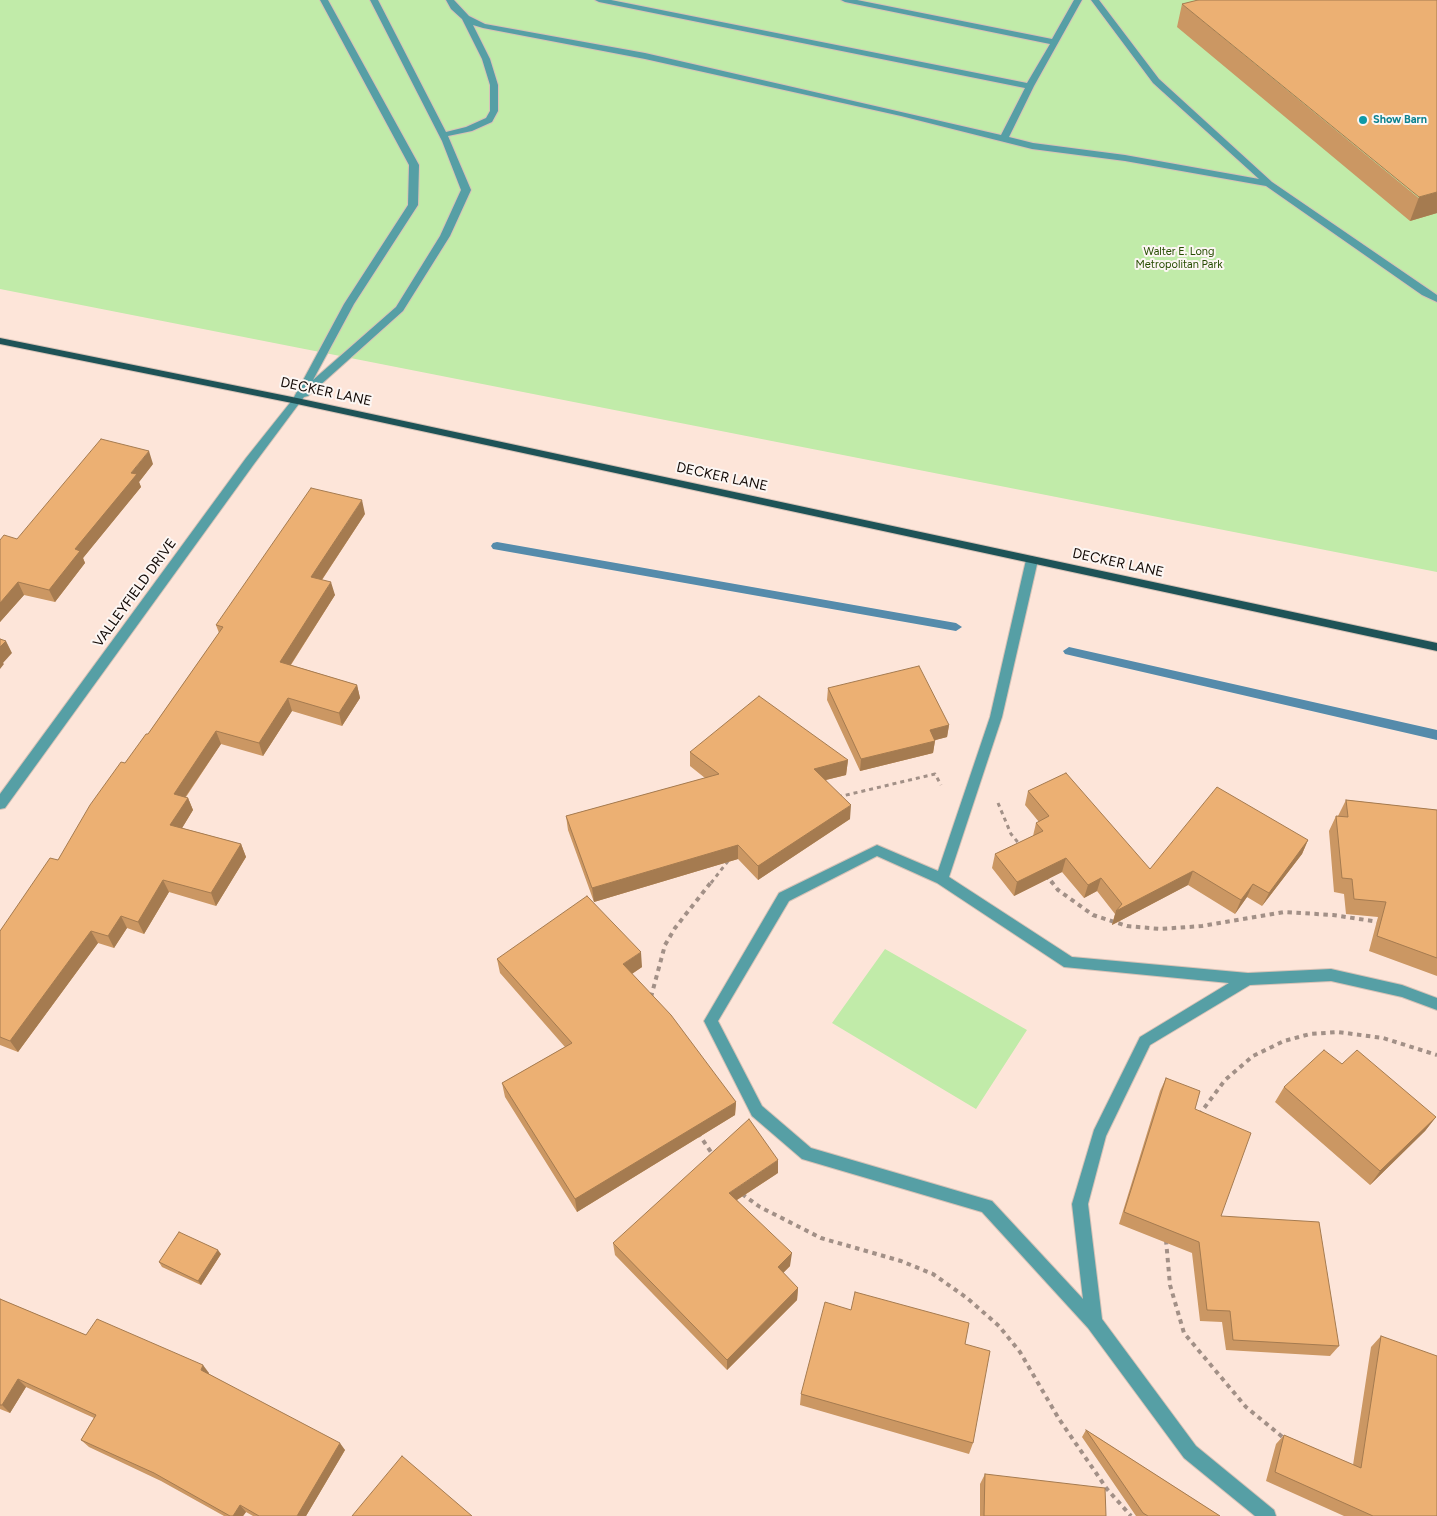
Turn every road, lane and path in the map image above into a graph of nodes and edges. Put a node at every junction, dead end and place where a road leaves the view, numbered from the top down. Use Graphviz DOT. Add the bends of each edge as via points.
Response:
graph roads {
  1 [pos="324,0"];
  2 [pos="374,0"];
  3 [pos="450,0"];
  4 [pos="599,0"];
  5 [pos="845,0"];
  6 [pos="1076,0"];
  7 [pos="1095,0"];
  8 [pos="466,18"];
  9 [pos="1054,42"];
  10 [pos="1030,86"];
  11 [pos="442,135"];
  12 [pos="1004,138"];
  13 [pos="1269,184"];
  14 [pos="1437,299"];
  15 [pos="0,340"];
  16 [pos="296,400"];
  17 [pos="1032,560"];
  18 [pos="1437,647"];
  19 [pos="942,785"];
  20 [pos="834,797"];
  21 [pos="998,803"];
  22 [pos="0,804"];
  23 [pos="1023,848"];
  24 [pos="729,860"];
  25 [pos="1041,870"];
  26 [pos="942,880"];
  27 [pos="1384,923"];
  28 [pos="1248,979"];
  29 [pos="650,1001"];
  30 [pos="1437,1004"];
  31 [pos="1437,1055"];
  32 [pos="1195,1123"];
  33 [pos="693,1126"];
  34 [pos="715,1158"];
  35 [pos="737,1190"];
  36 [pos="1166,1232"];
  37 [pos="1094,1322"];
  38 [pos="1291,1442"];
  39 [pos="1131,1516"];
  40 [pos="1268,1516"];
  1 -- 16 [label="street" via="414,165 413,205 349,304"];
  2 -- 11 [label="street"];
  3 -- 8 [label="street"];
  4 -- 10 [label="street"];
  5 -- 9 [label="street"];
  6 -- 9 [label="street"];
  7 -- 13 [label="street" via="1156,81"];
  8 -- 11 [label="street" via="486,59 494,85 494,111 489,120 470,129"];
  8 -- 12 [label="street" via="483,26 645,56"];
  9 -- 10 [label="street"];
  10 -- 12 [label="street"];
  11 -- 16 [label="street" via="466,190 446,236 400,309"];
  12 -- 13 [label="street" via="1032,146 1125,158"];
  13 -- 14 [label="street"];
  15 -- 16 [label="main road, DECKER LANE"];
  16 -- 17 [label="main road, DECKER LANE"];
  16 -- 22 [label="street, VALLEYFIELD DRIVE"];
  17 -- 18 [label="main road, DECKER LANE"];
  17 -- 26 [label="street" via="996,716"];
  19 -- 20 [label="path" via="935,774"];
  21 -- 23 [label="path" via="1011,834"];
  24 -- 29 [label="path" via="665,945"];
  25 -- 27 [label="path" via="1058,890 1093,914 1127,926 1160,929 1202,926 1284,912"];
  26 -- 28 [label="street" via="1068,963"];
  26 -- 37 [label="street" via="877,850 784,897 711,1020 757,1111 807,1154 987,1206"];
  28 -- 30 [label="street" via="1331,975"];
  28 -- 37 [label="street" via="1145,1041 1099,1135 1080,1204"];
  31 -- 32 [label="path" via="1383,1038 1338,1032 1310,1034 1284,1041 1253,1056 1225,1080 1202,1108"];
  33 -- 34 [label="path"];
  35 -- 39 [label="path" via="760,1207 821,1238 901,1261 933,1274 967,1298 999,1326 1020,1352 1059,1419 1107,1489"];
  36 -- 38 [label="path" via="1170,1285 1184,1333 1246,1407"];
  37 -- 40 [label="street" via="1190,1452"];
}
